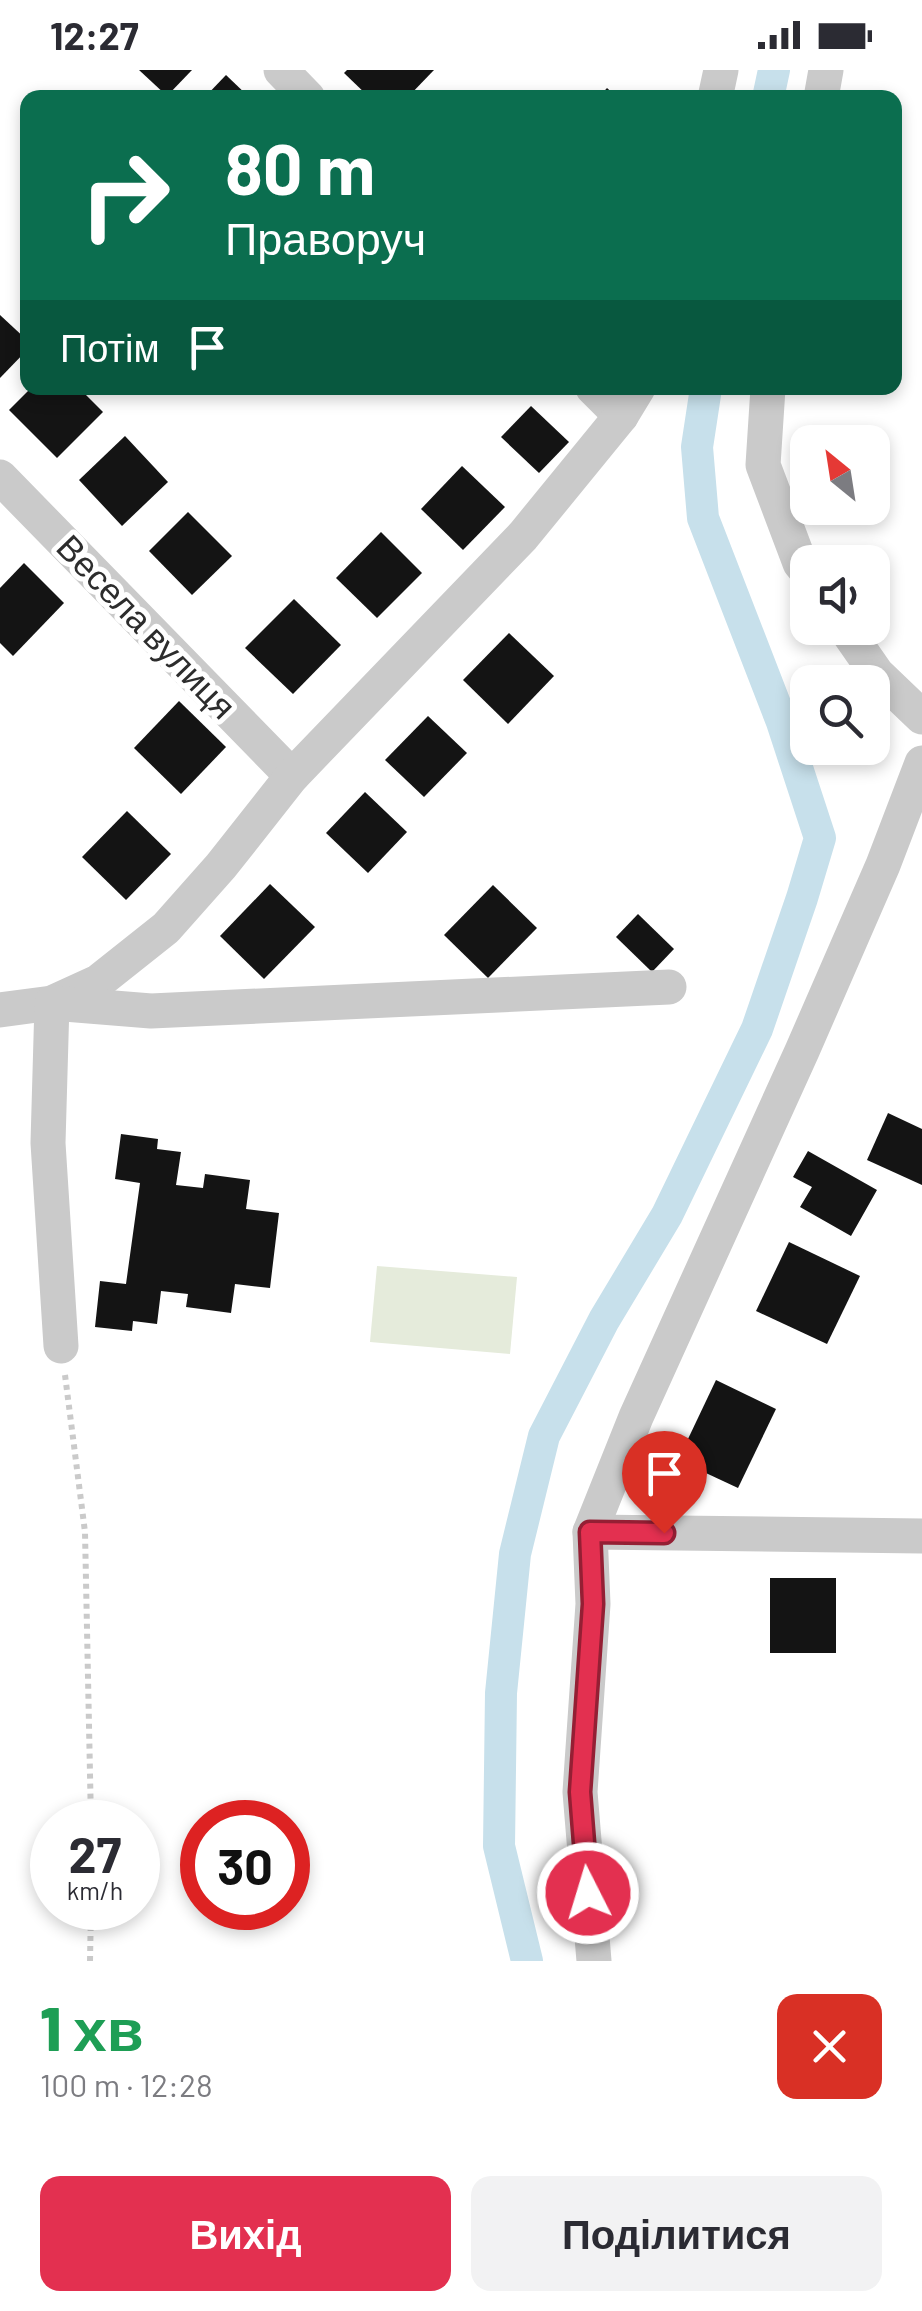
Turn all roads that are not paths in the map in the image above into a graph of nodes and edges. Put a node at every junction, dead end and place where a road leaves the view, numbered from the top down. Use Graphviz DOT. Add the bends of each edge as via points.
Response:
graph roads {
  1 [pos="281,70"];
  2 [pos="300,90"];
  3 [pos="768,395"];
  4 [pos="629,402"];
  5 [pos="0,478"];
  6 [pos="794,545"];
  7 [pos="857,645"];
  8 [pos="922,717"];
  9 [pos="922,763"];
  10 [pos="292,776"];
  11 [pos="669,987"];
  12 [pos="52,1003"];
  13 [pos="0,1010"];
  14 [pos="61,1346"];
  15 [pos="590,1532"];
  16 [pos="922,1536"];
  17 [pos="594,1961"];
  1 -- 2 [label="street"];
  3 -- 6 [label="street" via="763,465"];
  4 -- 10 [label="street" via="523,536"];
  5 -- 10 [label="street, Весела вулиця"];
  7 -- 8 [label="street"];
  9 -- 15 [label="street"];
  10 -- 12 [label="street" via="166,928 98,982"];
  11 -- 12 [label="street" via="151,1011"];
  12 -- 13 [label="street"];
  12 -- 14 [label="street" via="48,1143"];
  15 -- 16 [label="street"];
  15 -- 17 [label="street" via="593,1604 580,1792"];
}
